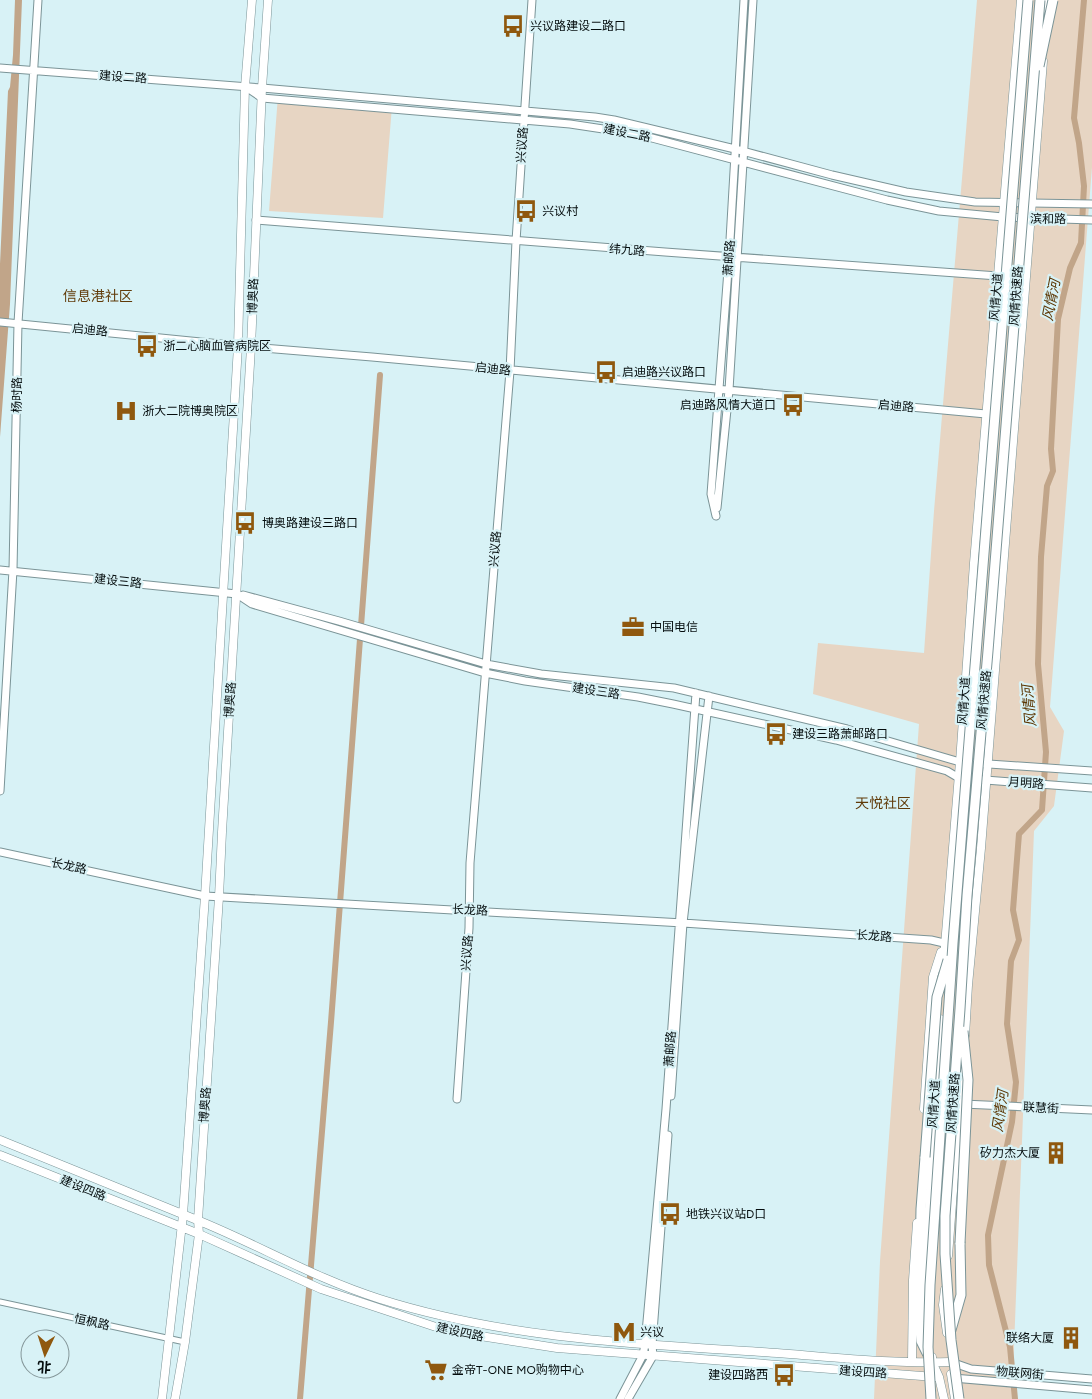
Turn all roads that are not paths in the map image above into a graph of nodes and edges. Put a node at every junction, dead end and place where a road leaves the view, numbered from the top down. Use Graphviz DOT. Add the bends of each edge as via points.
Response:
graph roads {
  1 [pos="38,0"];
  2 [pos="252,0"];
  3 [pos="268,0"];
  4 [pos="532,0"];
  5 [pos="744,0"];
  6 [pos="753,0"];
  7 [pos="1021,0"];
  8 [pos="1040,0"];
  9 [pos="1047,0"];
  10 [pos="1053,0"];
  11 [pos="1027,3"];
  12 [pos="0,68"];
  13 [pos="34,70"];
  14 [pos="246,87"];
  15 [pos="262,88"];
  16 [pos="1033,95"];
  17 [pos="262,98"];
  18 [pos="524,115"];
  19 [pos="735,149"];
  20 [pos="745,152"];
  21 [pos="734,160"];
  22 [pos="744,162"];
  23 [pos="1004,202"];
  24 [pos="1032,203"];
  25 [pos="1091,204"];
  26 [pos="1003,218"];
  27 [pos="1030,219"];
  28 [pos="256,220"];
  29 [pos="1091,220"];
  30 [pos="516,241"];
  31 [pos="729,257"];
  32 [pos="738,258"];
  33 [pos="998,276"];
  34 [pos="0,322"];
  35 [pos="14,323"];
  36 [pos="238,346"];
  37 [pos="251,348"];
  38 [pos="510,371"];
  39 [pos="720,390"];
  40 [pos="729,390"];
  41 [pos="986,414"];
  42 [pos="0,570"];
  43 [pos="13,570"];
  44 [pos="223,592"];
  45 [pos="236,594"];
  46 [pos="486,664"];
  47 [pos="485,673"];
  48 [pos="696,693"];
  49 [pos="709,696"];
  50 [pos="696,709"];
  51 [pos="709,712"];
  52 [pos="960,762"];
  53 [pos="987,764"];
  54 [pos="1092,771"];
  55 [pos="959,778"];
  56 [pos="986,779"];
  57 [pos="1092,788"];
  58 [pos="0,791"];
  59 [pos="0,852"];
  60 [pos="205,896"];
  61 [pos="219,897"];
  62 [pos="469,910"];
  63 [pos="681,923"];
  64 [pos="948,943"];
  65 [pos="960,1009"];
  66 [pos="456,1099"];
  67 [pos="960,1103"];
  68 [pos="1092,1110"];
  69 [pos="0,1140"];
  70 [pos="0,1155"];
  71 [pos="184,1215"];
  72 [pos="198,1220"];
  73 [pos="181,1227"];
  74 [pos="199,1234"];
  75 [pos="0,1302"];
  76 [pos="169,1338"];
  77 [pos="948,1340"];
  78 [pos="185,1342"];
  79 [pos="648,1345"];
  80 [pos="643,1355"];
  81 [pos="653,1356"];
  82 [pos="912,1361"];
  83 [pos="932,1362"];
  84 [pos="950,1362"];
  85 [pos="939,1378"];
  86 [pos="952,1378"];
  87 [pos="1092,1379"];
  88 [pos="1092,1390"];
  89 [pos="162,1399"];
  90 [pos="175,1399"];
  91 [pos="620,1399"];
  92 [pos="628,1399"];
  93 [pos="931,1399"];
  94 [pos="944,1399"];
  95 [pos="955,1399"];
  96 [pos="959,1399"];
  1 -- 13 [label="street, 杨时路"];
  2 -- 14 [label="main road, 博奥路"];
  3 -- 15 [label="main road, 博奥路"];
  4 -- 18 [label="street, 兴议路"];
  5 -- 19 [label="street, 萧邮路"];
  6 -- 20 [label="street"];
  7 -- 23 [label="main road, 风情大道"];
  8 -- 16 [label="highway, 风情快速路, bridge"];
  9 -- 24 [label="main road, 风情大道"];
  10 -- 16 [label="highway, bridge"];
  11 -- 64 [label="highway, 风情快速路, bridge"];
  12 -- 13 [label="street, 建设二路"];
  13 -- 14 [label="street, 建设二路"];
  13 -- 35 [label="street, 杨时路"];
  14 -- 15 [label="street, 建设二路"];
  14 -- 17 [label="street, 建设二路"];
  14 -- 36 [label="main road, 博奥路"];
  15 -- 17 [label="main road, 博奥路"];
  15 -- 18 [label="street, 建设二路"];
  16 -- 65 [label="highway, 风情快速路, bridge"];
  17 -- 18 [label="street, 建设二路"];
  17 -- 28 [label="main road, 博奥路"];
  18 -- 19 [label="street, 建设二路" via="614,120"];
  18 -- 21 [label="street, 建设二路" via="624,132"];
  18 -- 30 [label="street, 兴议路"];
  19 -- 20 [label="street, 建设二路"];
  19 -- 21 [label="street, 萧邮路"];
  20 -- 22 [label="street"];
  20 -- 23 [label="street, 建设二路" via="906,192 975,202"];
  21 -- 22 [label="street, 建设二路"];
  21 -- 31 [label="street, 萧邮路"];
  22 -- 26 [label="street, 建设二路" via="887,200 939,211"];
  22 -- 32 [label="street"];
  23 -- 24 [label="street, 滨和路"];
  23 -- 26 [label="main road, 风情大道"];
  24 -- 25 [label="street, 滨和路"];
  24 -- 27 [label="main road, 风情大道"];
  26 -- 27 [label="street, 滨和路"];
  26 -- 33 [label="main road, 风情大道"];
  27 -- 29 [label="street, 滨和路"];
  27 -- 53 [label="main road, 风情大道"];
  28 -- 30 [label="street, 纬九路"];
  28 -- 37 [label="main road, 博奥路"];
  30 -- 31 [label="street, 纬九路"];
  30 -- 38 [label="street, 兴议路"];
  31 -- 32 [label="street, 纬九路"];
  31 -- 39 [label="street, 萧邮路"];
  32 -- 33 [label="street, 纬九路"];
  32 -- 40 [label="street"];
  33 -- 41 [label="main road, 风情大道"];
  34 -- 35 [label="street, 启迪路"];
  35 -- 36 [label="street, 启迪路"];
  35 -- 43 [label="street, 杨时路"];
  36 -- 37 [label="street, 启迪路"];
  36 -- 44 [label="main road, 博奥路"];
  37 -- 38 [label="street, 启迪路"];
  37 -- 45 [label="main road, 博奥路"];
  38 -- 39 [label="street, 启迪路"];
  38 -- 46 [label="street, 兴议路"];
  39 -- 40 [label="street, 启迪路"];
  39 -- 40 [label="street, 萧邮路" via="711,494 716,516"];
  40 -- 41 [label="street, 启迪路"];
  41 -- 52 [label="main road, 风情大道"];
  42 -- 43 [label="street, 建设三路"];
  43 -- 44 [label="street, 建设三路"];
  43 -- 58 [label="street, 杨时路"];
  44 -- 45 [label="street, 建设三路"];
  44 -- 60 [label="main road, 博奥路"];
  45 -- 46 [label="street, 建设三路"];
  45 -- 47 [label="street, 建设三路" via="252,604"];
  45 -- 61 [label="main road, 博奥路"];
  46 -- 47 [label="street, 兴议路"];
  46 -- 48 [label="street, 建设三路"];
  47 -- 50 [label="street, 建设三路"];
  47 -- 62 [label="street, 兴议路"];
  48 -- 49 [label="street, 建设三路"];
  48 -- 50 [label="street, 萧邮路"];
  49 -- 51 [label="street, 萧邮路"];
  49 -- 52 [label="street, 建设三路" via="848,729"];
  50 -- 51 [label="street, 建设三路"];
  50 -- 63 [label="street, 萧邮路"];
  51 -- 55 [label="street, 建设三路" via="836,740 947,771"];
  51 -- 63 [label="street, 萧邮路"];
  52 -- 53 [label="street, 月明路"];
  52 -- 55 [label="main road, 风情大道"];
  53 -- 54 [label="street, 月明路"];
  53 -- 56 [label="main road, 风情大道"];
  55 -- 56 [label="street, 月明路"];
  55 -- 64 [label="main road, 风情大道"];
  56 -- 57 [label="street, 月明路"];
  56 -- 67 [label="main road, 风情大道"];
  59 -- 60 [label="street, 长龙路"];
  60 -- 61 [label="street, 长龙路"];
  60 -- 71 [label="main road, 博奥路"];
  61 -- 62 [label="street, 长龙路"];
  61 -- 72 [label="main road, 博奥路"];
  62 -- 63 [label="street, 长龙路"];
  62 -- 66 [label="street, 兴议路"];
  63 -- 64 [label="street, 长龙路"];
  63 -- 79 [label="street, 萧邮路"];
  63 -- 79 [label="street, 萧邮路" via="662,1213"];
  64 -- 82 [label="main road" via="933,977 913,1280"];
  64 -- 83 [label="main road, 风情大道" via="925,1278 925,1315 933,1350"];
  64 -- 83 [label="highway, bridge" via="937,997 921,1210 919,1316 921,1341"];
  64 -- 93 [label="highway, 风情快速路, bridge" via="930,1286 928,1347"];
  65 -- 77 [label="highway, bridge" via="968,1080 960,1243 961,1295"];
  65 -- 96 [label="highway, 风情快速路, bridge" via="945,1216 951,1340"];
  67 -- 68 [label="street, 联慧街"];
  67 -- 77 [label="main road, 风情大道" via="943,1305"];
  69 -- 71 [label="main road, 建设四路"];
  70 -- 73 [label="main road, 建设四路"];
  71 -- 72 [label="main road, 建设四路"];
  71 -- 73 [label="main road, 博奥路"];
  72 -- 74 [label="main road, 博奥路"];
  72 -- 79 [label="main road, 建设四路" via="324,1278 379,1299 454,1320 550,1335"];
  73 -- 74 [label="main road, 建设四路"];
  73 -- 76 [label="main road, 博奥路"];
  74 -- 78 [label="main road, 博奥路"];
  74 -- 80 [label="main road, 建设四路" via="321,1289 448,1331 557,1348"];
  75 -- 76 [label="street, 恒枫路"];
  76 -- 78 [label="street, 恒枫路"];
  76 -- 89 [label="main road, 博奥路"];
  77 -- 84 [label="main road, 风情大道"];
  78 -- 90 [label="main road, 博奥路"];
  79 -- 80 [label="street, 萧邮路"];
  79 -- 81 [label="street"];
  79 -- 82 [label="main road, 建设四路"];
  80 -- 81 [label="main road, 建设四路"];
  80 -- 91 [label="street, 萧邮路"];
  81 -- 85 [label="main road, 建设四路"];
  81 -- 92 [label="street"];
  82 -- 83 [label="main road, 建设四路"];
  83 -- 84 [label="main road, 建设四路"];
  83 -- 85 [label="main road, 风情大道"];
  84 -- 86 [label="main road, 风情大道"];
  84 -- 87 [label="street, 物联网街" via="971,1369"];
  85 -- 86 [label="main road, 建设四路"];
  85 -- 94 [label="main road, 风情大道"];
  86 -- 88 [label="street, 物联网街"];
  86 -- 95 [label="main road, 风情大道"];
}
